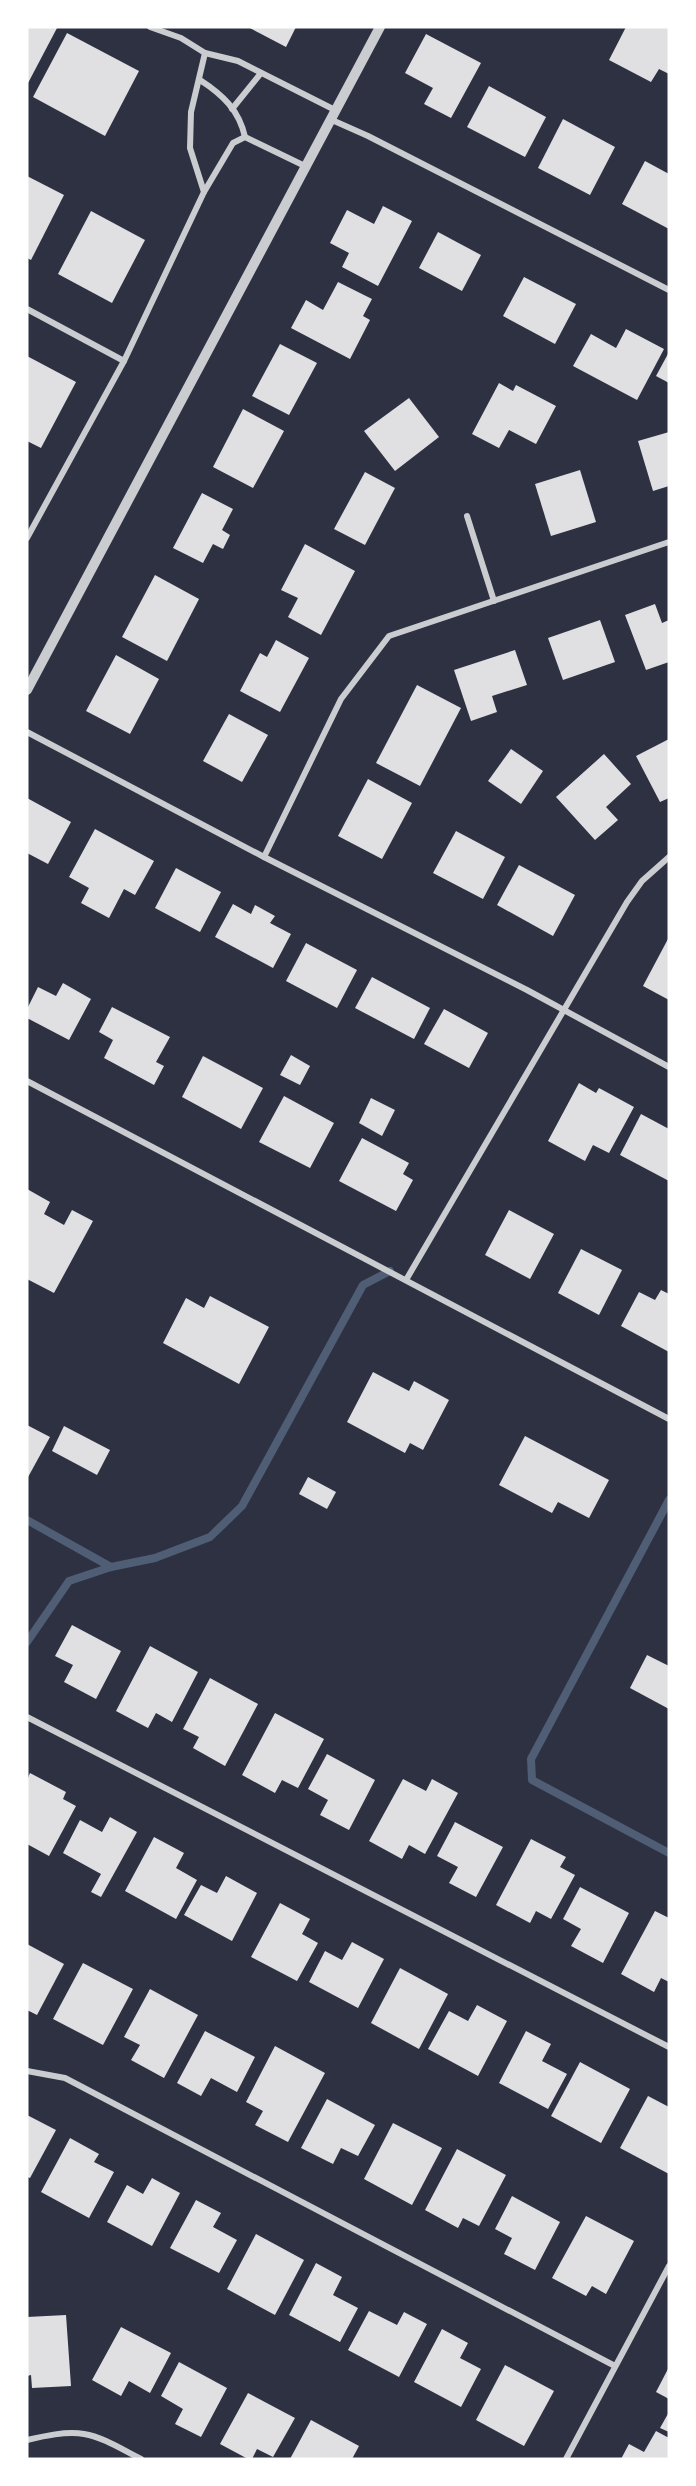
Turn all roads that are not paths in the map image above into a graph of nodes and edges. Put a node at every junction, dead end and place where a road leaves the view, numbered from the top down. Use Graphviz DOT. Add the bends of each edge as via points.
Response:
graph roads {
  1 [pos="150,27"];
  2 [pos="380,27"];
  3 [pos="204,53"];
  4 [pos="261,73"];
  5 [pos="200,80"];
  6 [pos="232,109"];
  7 [pos="334,116"];
  8 [pos="245,137"];
  9 [pos="307,168"];
  10 [pos="204,192"];
  11 [pos="669,291"];
  12 [pos="27,309"];
  13 [pos="124,361"];
  14 [pos="467,516"];
  15 [pos="27,538"];
  16 [pos="669,542"];
  17 [pos="494,601"];
  18 [pos="27,690"];
  19 [pos="27,732"];
  20 [pos="264,857"];
  21 [pos="669,858"];
  22 [pos="562,1010"];
  23 [pos="669,1067"];
  24 [pos="27,1082"];
  25 [pos="406,1280"];
  26 [pos="669,1419"];
  27 [pos="27,1717"];
  28 [pos="669,2047"];
  29 [pos="27,2071"];
  30 [pos="669,2266"];
  31 [pos="615,2366"];
  32 [pos="27,2440"];
  33 [pos="141,2459"];
  34 [pos="566,2459"];
  1 -- 3 [label="street" via="181,38"];
  2 -- 7 [label="street"];
  3 -- 4 [label="street" via="238,61"];
  3 -- 5 [label="street"];
  4 -- 6 [label="street"];
  4 -- 7 [label="street"];
  5 -- 6 [label="street" via="219,93"];
  5 -- 10 [label="street" via="191,112 190,148"];
  6 -- 8 [label="street" via="241,119"];
  7 -- 9 [label="street"];
  7 -- 11 [label="street"];
  8 -- 9 [label="street"];
  8 -- 10 [label="street" via="233,143"];
  9 -- 18 [label="street"];
  10 -- 13 [label="street"];
  12 -- 13 [label="street"];
  13 -- 15 [label="street"];
  14 -- 17 [label="street"];
  16 -- 17 [label="street"];
  17 -- 20 [label="street" via="389,636 341,699"];
  19 -- 20 [label="street"];
  20 -- 22 [label="street"];
  21 -- 22 [label="street" via="642,881 627,902"];
  22 -- 23 [label="street"];
  22 -- 25 [label="street"];
  24 -- 25 [label="street"];
  25 -- 26 [label="street"];
  27 -- 28 [label="street"];
  29 -- 31 [label="street" via="65,2078"];
  30 -- 31 [label="street"];
  31 -- 34 [label="street"];
  32 -- 33 [label="street" via="84,2434"];
}
